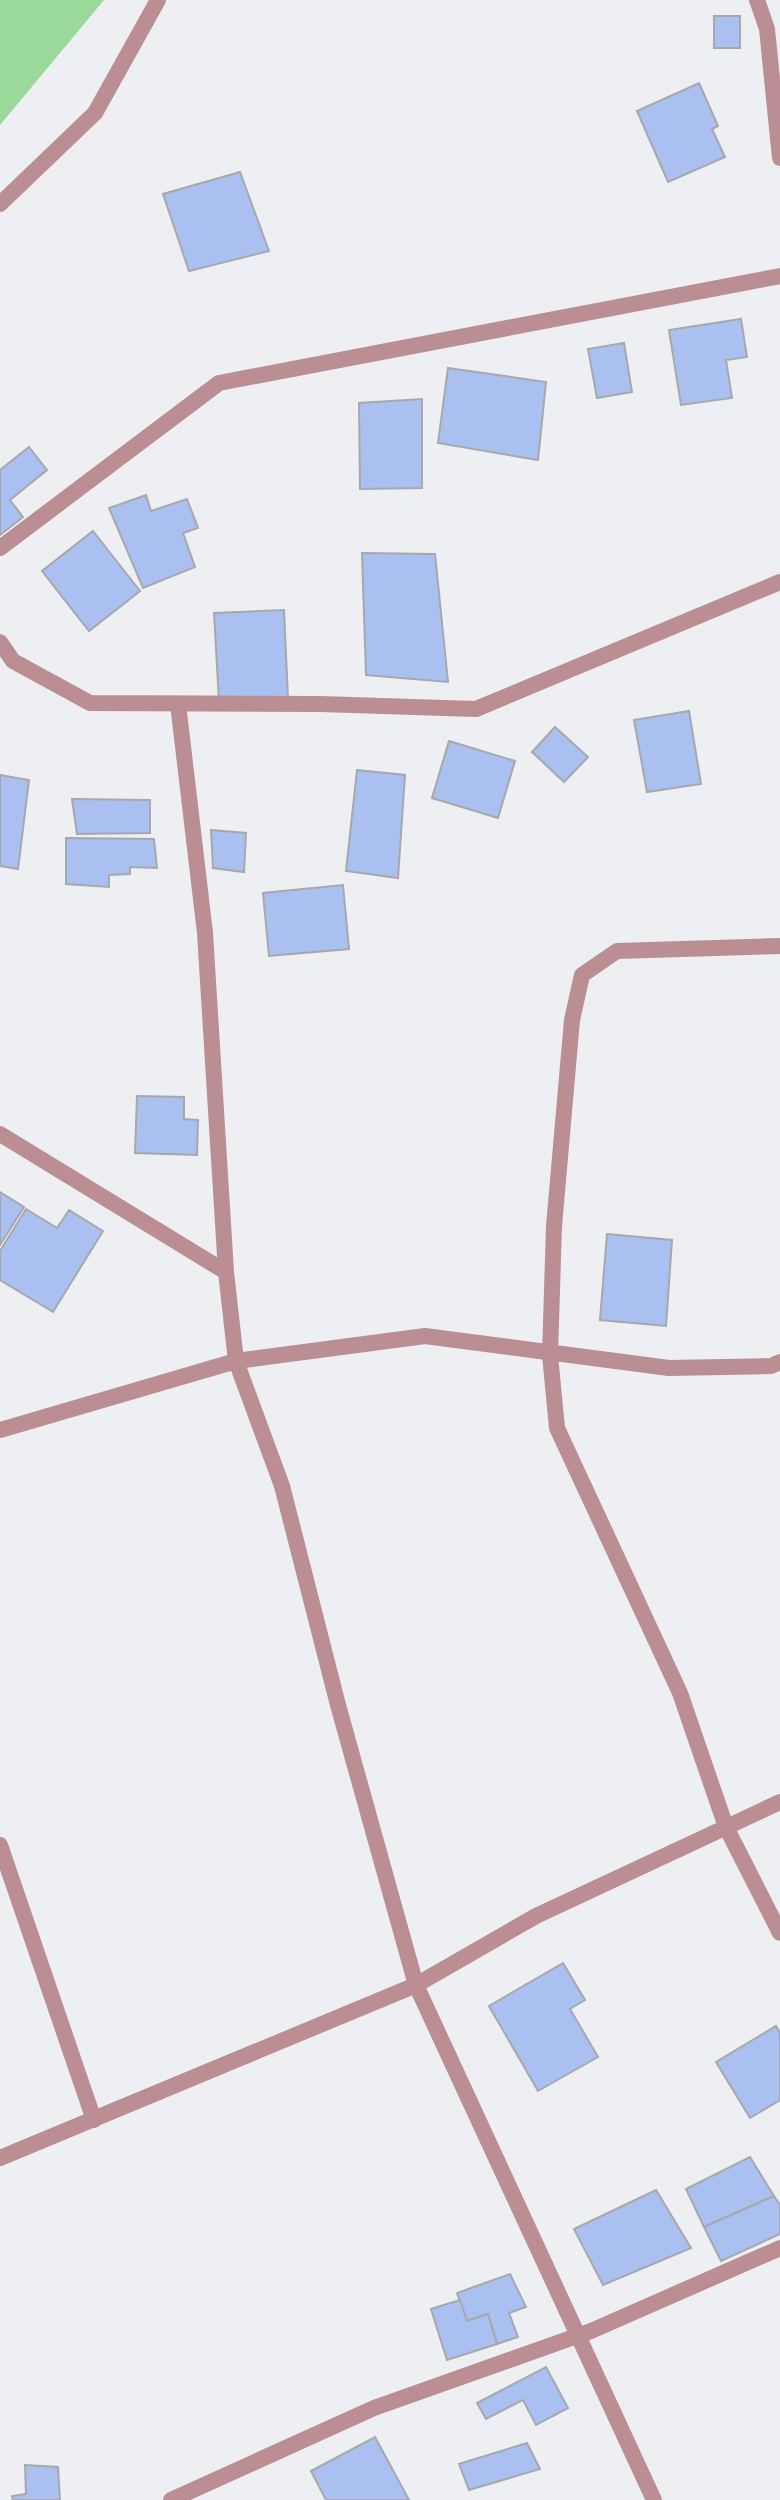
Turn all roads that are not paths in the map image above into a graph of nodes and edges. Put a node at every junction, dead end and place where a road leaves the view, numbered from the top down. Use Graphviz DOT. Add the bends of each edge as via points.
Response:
graph roads {
  1 [pos="158,0"];
  2 [pos="757,0"];
  3 [pos="780,158"];
  4 [pos="0,204"];
  5 [pos="780,276"];
  6 [pos="0,548"];
  7 [pos="780,582"];
  8 [pos="0,642"];
  9 [pos="178,704"];
  10 [pos="780,946"];
  11 [pos="0,1134"];
  12 [pos="226,1272"];
  13 [pos="550,1355"];
  14 [pos="236,1361"];
  15 [pos="780,1362"];
  16 [pos="0,1430"];
  17 [pos="780,1802"];
  18 [pos="726,1827"];
  19 [pos="0,1845"];
  20 [pos="780,1933"];
  21 [pos="416,1985"];
  22 [pos="94,2120"];
  23 [pos="0,2158"];
  24 [pos="780,2248"];
  25 [pos="580,2334"];
  26 [pos="171,2500"];
  27 [pos="654,2500"];
  1 -- 4 [label="street" via="95,113"];
  2 -- 3 [label="street" via="767,29"];
  5 -- 6 [label="street" via="219,383"];
  7 -- 9 [label="street" via="476,709"];
  8 -- 9 [label="street" via="13,661 90,703"];
  9 -- 12 [label="street" via="205,933"];
  10 -- 13 [label="street" via="617,951 582,975 572,1020 554,1226"];
  11 -- 12 [label="street"];
  12 -- 14 [label="street"];
  13 -- 14 [label="street" via="425,1336"];
  13 -- 15 [label="street" via="669,1368"];
  13 -- 18 [label="street" via="557,1428 680,1693"];
  14 -- 16 [label="street"];
  14 -- 21 [label="street" via="282,1486"];
  17 -- 18 [label="street"];
  18 -- 20 [label="street"];
  18 -- 21 [label="street" via="536,1916"];
  19 -- 22 [label="street"];
  21 -- 22 [label="street"];
  21 -- 25 [label="street"];
  22 -- 23 [label="street"];
  24 -- 25 [label="street"];
  25 -- 26 [label="street" via="374,2408"];
  25 -- 27 [label="street"];
}
